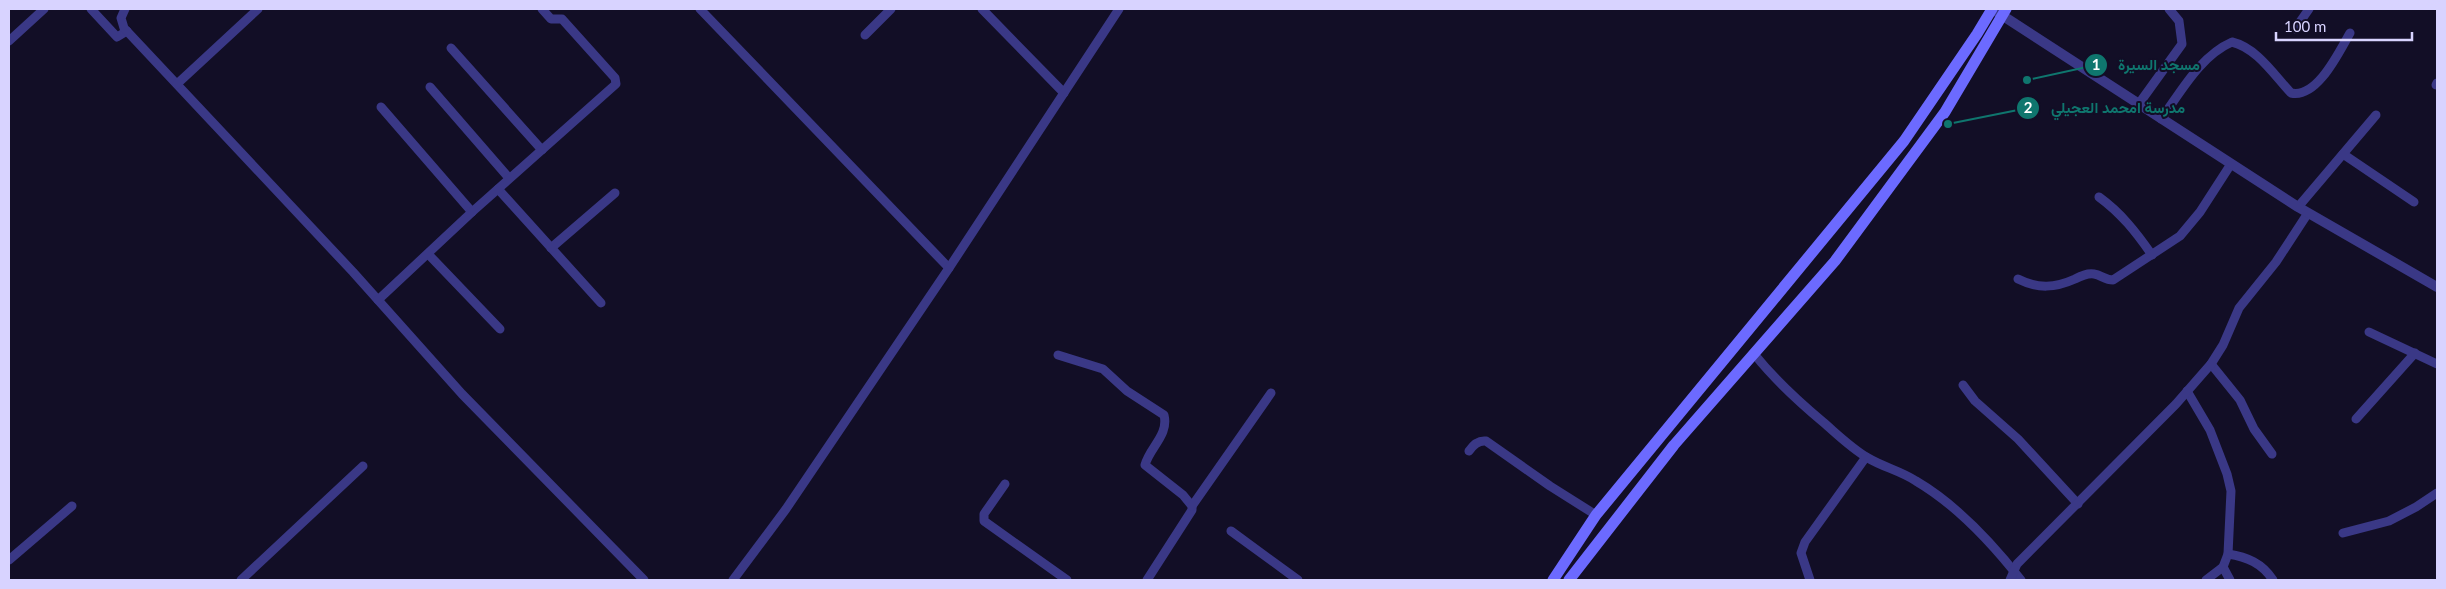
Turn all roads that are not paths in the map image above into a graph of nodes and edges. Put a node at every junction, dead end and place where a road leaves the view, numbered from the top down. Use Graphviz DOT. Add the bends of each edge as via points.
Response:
graph roads {
  1 [pos="44,9"];
  2 [pos="91,9"];
  3 [pos="126,9"];
  4 [pos="258,9"];
  5 [pos="542,9"];
  6 [pos="700,9"];
  7 [pos="891,9"];
  8 [pos="982,9"];
  9 [pos="1119,9"];
  10 [pos="2169,9"];
  11 [pos="2309,9"];
  12 [pos="1998,10"];
  13 [pos="2295,29"];
  14 [pos="128,31"];
  15 [pos="2350,34"];
  16 [pos="865,35"];
  17 [pos="9,40"];
  18 [pos="451,48"];
  19 [pos="177,84"];
  20 [pos="430,87"];
  21 [pos="1064,93"];
  22 [pos="2138,105"];
  23 [pos="381,107"];
  24 [pos="2376,115"];
  25 [pos="2161,119"];
  26 [pos="542,150"];
  27 [pos="2343,154"];
  28 [pos="2231,164"];
  29 [pos="510,178"];
  30 [pos="498,189"];
  31 [pos="615,193"];
  32 [pos="2099,197"];
  33 [pos="2414,202"];
  34 [pos="2298,207"];
  35 [pos="472,212"];
  36 [pos="2308,213"];
  37 [pos="551,248"];
  38 [pos="428,254"];
  39 [pos="2152,255"];
  40 [pos="949,268"];
  41 [pos="2018,279"];
  42 [pos="2437,287"];
  43 [pos="378,300"];
  44 [pos="601,303"];
  45 [pos="500,329"];
  46 [pos="2369,332"];
  47 [pos="2415,353"];
  48 [pos="1058,355"];
  49 [pos="1755,355"];
  50 [pos="2211,364"];
  51 [pos="2437,364"];
  52 [pos="1963,385"];
  53 [pos="2187,391"];
  54 [pos="1271,393"];
  55 [pos="2356,419"];
  56 [pos="1469,451"];
  57 [pos="2272,454"];
  58 [pos="1866,456"];
  59 [pos="363,466"];
  60 [pos="1004,484"];
  61 [pos="2437,493"];
  62 [pos="2078,504"];
  63 [pos="72,506"];
  64 [pos="1192,506"];
  65 [pos="1596,515"];
  66 [pos="1231,531"];
  67 [pos="2343,532"];
  68 [pos="2228,554"];
  69 [pos="9,560"];
  70 [pos="2223,566"];
  71 [pos="2013,570"];
  72 [pos="241,580"];
  73 [pos="644,580"];
  74 [pos="733,580"];
  75 [pos="1067,580"];
  76 [pos="1148,580"];
  77 [pos="1298,580"];
  78 [pos="1553,580"];
  79 [pos="1569,580"];
  80 [pos="1810,580"];
  81 [pos="2010,580"];
  82 [pos="2021,580"];
  83 [pos="2206,580"];
  84 [pos="2230,580"];
  85 [pos="2273,580"];
  1 -- 17 [label="street"];
  2 -- 14 [label="street" via="114,35 120,37"];
  3 -- 14 [label="street" via="121,18"];
  4 -- 19 [label="street"];
  5 -- 26 [label="street" via="551,19 562,19 617,82"];
  6 -- 40 [label="street"];
  7 -- 16 [label="street"];
  8 -- 21 [label="street"];
  9 -- 21 [label="street"];
  10 -- 22 [label="street" via="2178,21 2182,44"];
  11 -- 13 [label="street"];
  12 -- 22 [label="street"];
  12 -- 49 [label="main road" via="1945,112 1923,145 1835,261"];
  12 -- 65 [label="main road" via="1904,141"];
  14 -- 19 [label="street"];
  15 -- 25 [label="street" via="2330,68 2311,89 2298,94 2291,93 2244,46 2232,42 2208,57"];
  18 -- 26 [label="street"];
  19 -- 43 [label="street"];
  20 -- 29 [label="street"];
  21 -- 40 [label="street"];
  22 -- 25 [label="street"];
  23 -- 35 [label="street"];
  24 -- 27 [label="street"];
  25 -- 28 [label="street"];
  26 -- 29 [label="street"];
  27 -- 33 [label="street"];
  27 -- 34 [label="street"];
  28 -- 34 [label="street"];
  28 -- 39 [label="street" via="2180,236"];
  29 -- 30 [label="street"];
  30 -- 35 [label="street"];
  30 -- 37 [label="street"];
  31 -- 37 [label="street"];
  32 -- 39 [label="street" via="2116,209"];
  34 -- 36 [label="street"];
  35 -- 38 [label="street"];
  36 -- 42 [label="street"];
  36 -- 50 [label="street" via="2276,262 2239,308"];
  37 -- 44 [label="street"];
  38 -- 43 [label="street"];
  38 -- 45 [label="street"];
  39 -- 41 [label="street" via="2112,280 2088,274 2041,287"];
  40 -- 74 [label="street" via="786,509"];
  43 -- 73 [label="street" via="462,394"];
  46 -- 47 [label="street"];
  47 -- 51 [label="street"];
  47 -- 55 [label="street"];
  48 -- 64 [label="street" via="1103,369 1127,391 1164,415 1166,423 1161,438 1145,465"];
  49 -- 58 [label="street" via="1771,376 1807,410"];
  49 -- 79 [label="main road" via="1674,444"];
  50 -- 53 [label="street"];
  50 -- 57 [label="street" via="2240,400 2254,429"];
  52 -- 62 [label="street"];
  53 -- 62 [label="street"];
  53 -- 68 [label="street" via="2210,430 2230,483 2232,507"];
  54 -- 64 [label="street"];
  56 -- 65 [label="street" via="1481,440 1486,441"];
  58 -- 71 [label="street" via="1931,491 1972,526"];
  58 -- 80 [label="street" via="1805,542 1801,553"];
  59 -- 72 [label="street"];
  60 -- 75 [label="street" via="984,514 984,521"];
  61 -- 67 [label="street" via="2388,521"];
  62 -- 71 [label="street"];
  63 -- 69 [label="street"];
  64 -- 76 [label="street" via="1190,515"];
  65 -- 78 [label="main road"];
  66 -- 77 [label="street"];
  68 -- 70 [label="street"];
  68 -- 85 [label="street" via="2248,558"];
  70 -- 83 [label="street"];
  70 -- 84 [label="street"];
  71 -- 81 [label="street"];
  71 -- 82 [label="street"];
}
